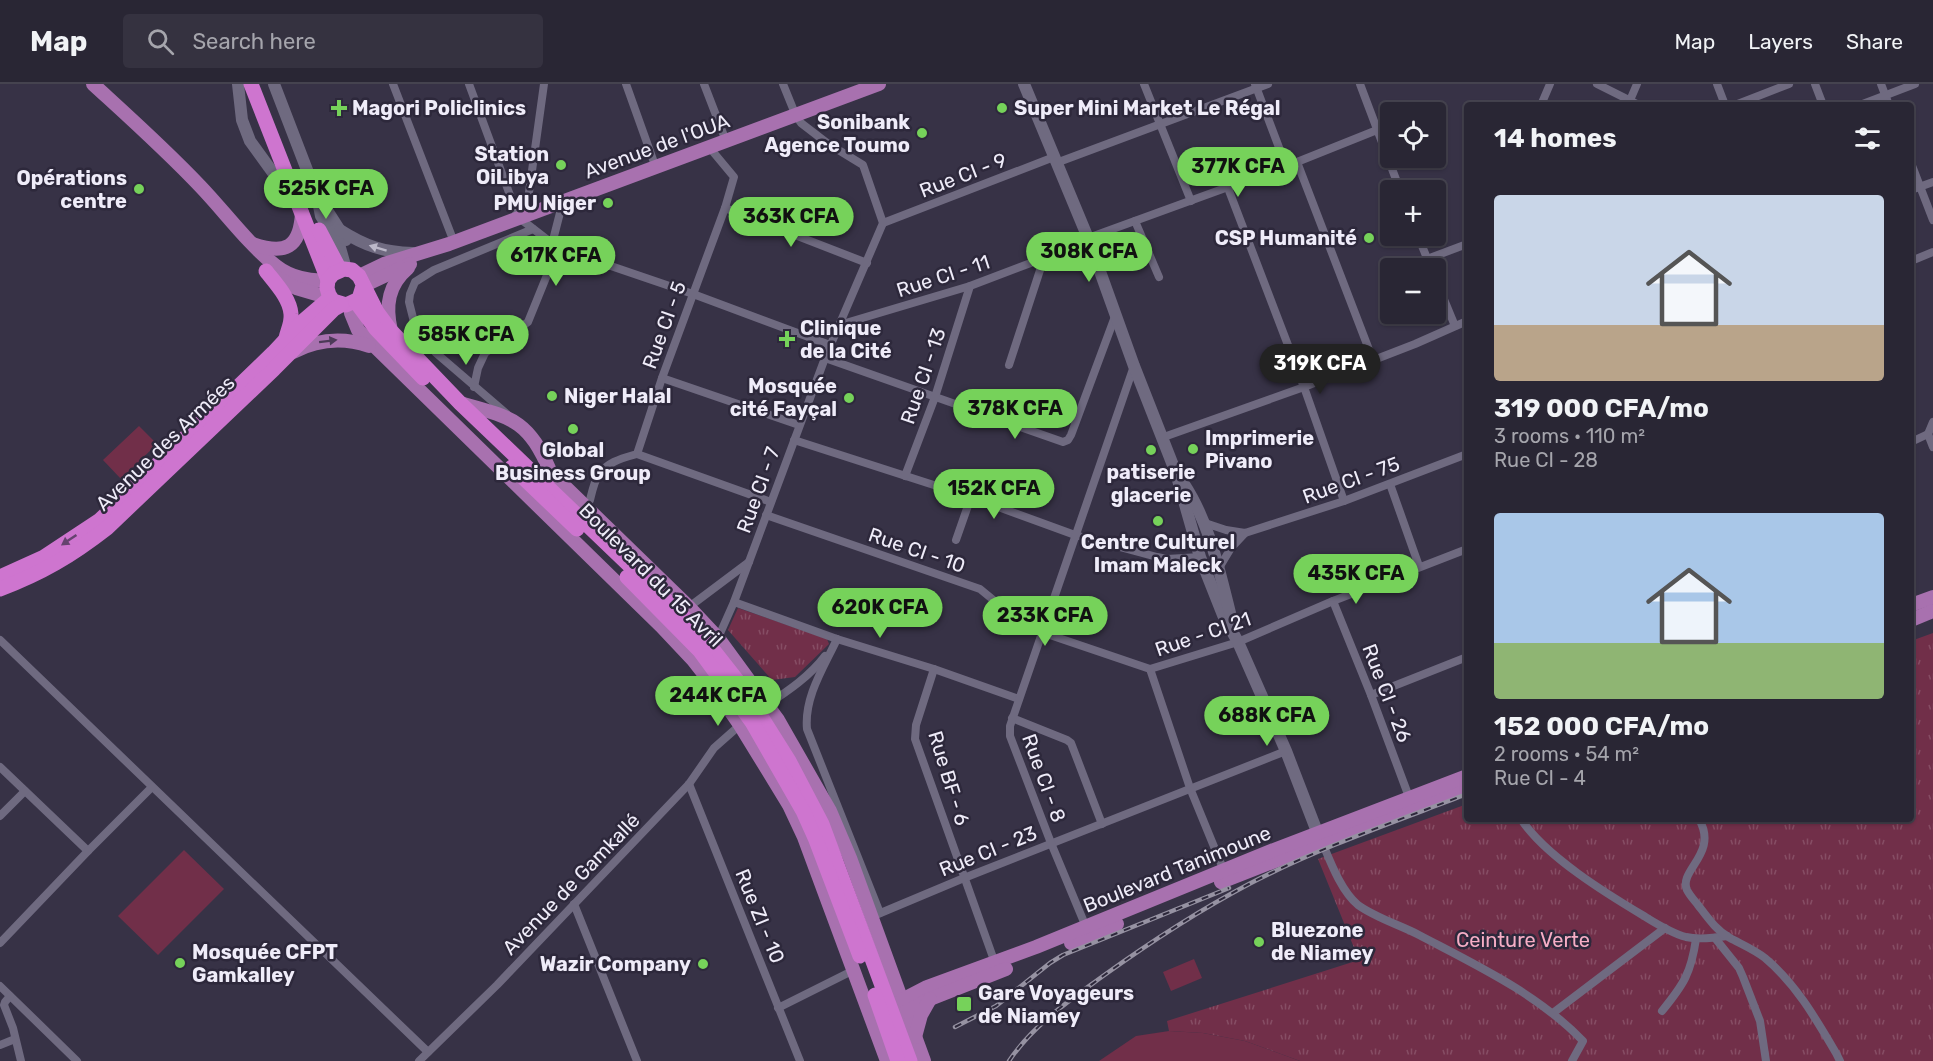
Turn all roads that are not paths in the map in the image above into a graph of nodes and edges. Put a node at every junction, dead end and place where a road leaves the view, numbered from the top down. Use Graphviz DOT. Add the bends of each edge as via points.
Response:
graph roads {
  1 [pos="93,84"];
  2 [pos="238,84"];
  3 [pos="251,84"];
  4 [pos="260,84"];
  5 [pos="274,84"];
  6 [pos="393,84"];
  7 [pos="469,84"];
  8 [pos="544,84"];
  9 [pos="626,84"];
  10 [pos="704,84"];
  11 [pos="783,84"];
  12 [pos="879,84"];
  13 [pos="1024,84"];
  14 [pos="1144,84"];
  15 [pos="1268,84"];
  16 [pos="1360,84"];
  17 [pos="1550,84"];
  18 [pos="1597,84"];
  19 [pos="1637,84"];
  20 [pos="1717,84"];
  21 [pos="1789,84"];
  22 [pos="1815,84"];
  23 [pos="1881,84"];
  24 [pos="1915,84"];
  25 [pos="1256,86"];
  26 [pos="859,88"];
  27 [pos="1885,94"];
  28 [pos="1542,102"];
  29 [pos="1629,102"];
  30 [pos="1724,102"];
  31 [pos="1743,102"];
  32 [pos="1822,102"];
  33 [pos="1867,102"];
  34 [pos="1888,102"];
  35 [pos="796,116"];
  36 [pos="1161,124"];
  37 [pos="1377,130"];
  38 [pos="726,141"];
  39 [pos="709,147"];
  40 [pos="1055,160"];
  41 [pos="1297,162"];
  42 [pos="1286,166"];
  43 [pos="656,168"];
  44 [pos="1914,171"];
  45 [pos="1396,180"];
  46 [pos="1933,182"];
  47 [pos="1920,186"];
  48 [pos="1228,188"];
  49 [pos="1914,189"];
  50 [pos="316,196"];
  51 [pos="562,201"];
  52 [pos="1191,201"];
  53 [pos="725,208"];
  54 [pos="302,213"];
  55 [pos="522,216"];
  56 [pos="1933,220"];
  57 [pos="1136,221"];
  58 [pos="883,223"];
  59 [pos="533,229"];
  60 [pos="340,230"];
  61 [pos="1088,238"];
  62 [pos="452,243"];
  63 [pos="251,244"];
  64 [pos="1464,245"];
  65 [pos="326,246"];
  66 [pos="555,246"];
  67 [pos="1933,252"];
  68 [pos="418,257"];
  69 [pos="1044,258"];
  70 [pos="1430,258"];
  71 [pos="1914,260"];
  72 [pos="867,263"];
  73 [pos="266,271"];
  74 [pos="353,275"];
  75 [pos="1159,277"];
  76 [pos="328,280"];
  77 [pos="970,286"];
  78 [pos="693,294"];
  79 [pos="344,302"];
  80 [pos="1446,304"];
  81 [pos="1116,314"];
  82 [pos="1464,322"];
  83 [pos="839,326"];
  84 [pos="1455,326"];
  85 [pos="391,331"];
  86 [pos="830,345"];
  87 [pos="369,346"];
  88 [pos="287,348"];
  89 [pos="393,357"];
  90 [pos="825,358"];
  91 [pos="1373,360"];
  92 [pos="1009,364"];
  93 [pos="1134,366"];
  94 [pos="662,378"];
  95 [pos="474,387"];
  96 [pos="1304,387"];
  97 [pos="934,397"];
  98 [pos="460,403"];
  99 [pos="1933,422"];
  100 [pos="521,425"];
  101 [pos="799,425"];
  102 [pos="1928,434"];
  103 [pos="1161,438"];
  104 [pos="794,440"];
  105 [pos="1914,441"];
  106 [pos="1933,447"];
  107 [pos="637,453"];
  108 [pos="1464,455"];
  109 [pos="1176,473"];
  110 [pos="905,476"];
  111 [pos="1390,484"];
  112 [pos="971,497"];
  113 [pos="590,500"];
  114 [pos="1344,501"];
  115 [pos="771,502"];
  116 [pos="766,516"];
  117 [pos="1202,522"];
  118 [pos="1245,533"];
  119 [pos="1076,535"];
  120 [pos="956,540"];
  121 [pos="1464,550"];
  122 [pos="1200,557"];
  123 [pos="748,562"];
  124 [pos="1419,566"];
  125 [pos="1219,568"];
  126 [pos="0,577"];
  127 [pos="0,589"];
  128 [pos="1933,597"];
  129 [pos="1333,601"];
  130 [pos="734,602"];
  131 [pos="1914,604"];
  132 [pos="689,607"];
  133 [pos="1933,611"];
  134 [pos="1914,619"];
  135 [pos="1041,632"];
  136 [pos="718,638"];
  137 [pos="837,639"];
  138 [pos="0,640"];
  139 [pos="1238,642"];
  140 [pos="1464,658"];
  141 [pos="934,669"];
  142 [pos="1150,669"];
  143 [pos="1371,695"];
  144 [pos="1019,699"];
  145 [pos="768,704"];
  146 [pos="1012,718"];
  147 [pos="740,725"];
  148 [pos="1286,751"];
  149 [pos="0,767"];
  150 [pos="1464,777"];
  151 [pos="689,784"];
  152 [pos="152,787"];
  153 [pos="1464,787"];
  154 [pos="1190,788"];
  155 [pos="25,791"];
  156 [pos="1408,797"];
  157 [pos="0,816"];
  158 [pos="1524,822"];
  159 [pos="1701,822"];
  160 [pos="1102,825"];
  161 [pos="1320,838"];
  162 [pos="1051,843"];
  163 [pos="88,851"];
  164 [pos="1224,872"];
  165 [pos="964,878"];
  166 [pos="573,904"];
  167 [pos="876,915"];
  168 [pos="1086,927"];
  169 [pos="1665,928"];
  170 [pos="1727,936"];
  171 [pos="1715,938"];
  172 [pos="1696,939"];
  173 [pos="0,943"];
  174 [pos="995,963"];
  175 [pos="854,970"];
  176 [pos="893,975"];
  177 [pos="0,986"];
  178 [pos="944,988"];
  179 [pos="929,993"];
  180 [pos="10,996"];
  181 [pos="904,1006"];
  182 [pos="778,1008"];
  183 [pos="1662,1011"];
  184 [pos="1553,1012"];
  185 [pos="915,1037"];
  186 [pos="15,1039"];
  187 [pos="0,1045"];
  188 [pos="428,1052"];
  189 [pos="21,1061"];
  190 [pos="77,1061"];
  191 [pos="419,1061"];
  192 [pos="637,1061"];
  193 [pos="800,1061"];
  194 [pos="887,1061"];
  195 [pos="898,1061"];
  196 [pos="910,1061"];
  197 [pos="924,1061"];
  198 [pos="1572,1061"];
  199 [pos="1766,1061"];
  200 [pos="1840,1061"];
  1 -- 63 [label="main road" via="200,186"];
  2 -- 54 [label="main road" via="242,120 250,141"];
  3 -- 54 [label="highway"];
  4 -- 65 [label="highway, Boulevard du 15 Avril"];
  5 -- 50 [label="main road"];
  6 -- 62 [label="street"];
  7 -- 55 [label="street"];
  8 -- 55 [label="street"];
  9 -- 43 [label="street"];
  10 -- 38 [label="street"];
  11 -- 35 [label="street"];
  12 -- 26 [label="main road, Avenue de l'OUA"];
  13 -- 40 [label="main road"];
  14 -- 36 [label="street"];
  15 -- 25 [label="street, Rue CI - 9"];
  16 -- 37 [label="street"];
  17 -- 28 [label="street"];
  18 -- 29 [label="street"];
  19 -- 29 [label="street"];
  20 -- 30 [label="street"];
  21 -- 31 [label="street"];
  22 -- 32 [label="street"];
  23 -- 27 [label="street"];
  24 -- 27 [label="street"];
  25 -- 36 [label="street, Rue CI - 9"];
  25 -- 42 [label="street"];
  26 -- 35 [label="main road, Avenue de l'OUA"];
  27 -- 33 [label="street"];
  27 -- 34 [label="street"];
  35 -- 38 [label="main road, Avenue de l'OUA"];
  35 -- 58 [label="street" via="817,136 863,165"];
  36 -- 40 [label="street, Rue CI - 9"];
  36 -- 52 [label="street"];
  37 -- 41 [label="street, Rue CI - 11"];
  37 -- 45 [label="street"];
  38 -- 39 [label="main road, Avenue de l'OUA"];
  39 -- 43 [label="main road, Avenue de l'OUA"];
  39 -- 53 [label="street, Rue CI - 5" via="734,177"];
  40 -- 58 [label="street, Rue CI - 9"];
  40 -- 61 [label="main road"];
  41 -- 42 [label="street, Rue CI - 11"];
  41 -- 91 [label="street"];
  42 -- 48 [label="street, Rue CI - 11"];
  43 -- 51 [label="main road, Avenue de l'OUA"];
  44 -- 47 [label="street"];
  46 -- 47 [label="street"];
  47 -- 49 [label="street"];
  47 -- 56 [label="street"];
  48 -- 52 [label="street, Rue CI - 11"];
  48 -- 96 [label="street"];
  50 -- 60 [label="main road"];
  50 -- 74 [label="main road" via="325,224"];
  51 -- 55 [label="main road, Avenue de l'OUA"];
  51 -- 66 [label="street"];
  52 -- 57 [label="street, Rue CI - 11"];
  53 -- 72 [label="street"];
  53 -- 78 [label="street, Rue CI - 5"];
  54 -- 63 [label="main road" via="299,234 287,247 274,249"];
  54 -- 65 [label="main road"];
  54 -- 76 [label="highway"];
  55 -- 59 [label="street"];
  55 -- 62 [label="main road, Avenue de l'OUA"];
  57 -- 61 [label="street, Rue CI - 11"];
  57 -- 75 [label="street"];
  58 -- 72 [label="street, Rue CI - 7"];
  59 -- 66 [label="street"];
  59 -- 95 [label="street" via="434,270 412,288 410,302 415,326 436,353"];
  68 -- 60 [label="main road, one-way" via="375,248"];
  60 -- 74 [label="main road"];
  61 -- 69 [label="street, Rue CI - 11"];
  61 -- 81 [label="main road"];
  62 -- 68 [label="main road, Avenue de l'OUA"];
  63 -- 73 [label="main road"];
  63 -- 76 [label="main road" via="287,273"];
  64 -- 70 [label="street"];
  65 -- 74 [label="highway, Boulevard du 15 Avril"];
  66 -- 78 [label="street"];
  66 -- 95 [label="street" via="528,322 485,353"];
  67 -- 71 [label="street"];
  68 -- 74 [label="main road, Avenue de l'OUA"];
  68 -- 85 [label="main road" via="399,275 390,292"];
  69 -- 77 [label="street, Rue CI - 11"];
  69 -- 92 [label="street"];
  72 -- 83 [label="street, Rue CI - 7"];
  73 -- 79 [label="main road" via="296,288"];
  73 -- 88 [label="highway" via="291,310"];
  74 -- 76 [label="highway" via="333,274"];
  74 -- 79 [label="highway" via="362,295"];
  74 -- 85 [label="highway, Boulevard du 15 Avril"];
  76 -- 79 [label="highway" via="327,288"];
  77 -- 83 [label="street, Rue CI - 11"];
  77 -- 97 [label="street, Rue CI - 13"];
  78 -- 86 [label="street"];
  78 -- 94 [label="street, Rue CI - 5"];
  79 -- 87 [label="main road, Boulevard du 15 Avril" via="342,316 347,327"];
  79 -- 88 [label="highway, Avenue des Armées" via="302,322"];
  79 -- 89 [label="highway, Boulevard du 15 Avril"];
  80 -- 84 [label="street"];
  81 -- 93 [label="main road"];
  81 -- 97 [label="street" via="1068,440 1063,442"];
  82 -- 84 [label="street"];
  83 -- 86 [label="street, Rue CI - 7"];
  84 -- 91 [label="street"];
  85 -- 98 [label="highway, Boulevard du 15 Avril"];
  86 -- 90 [label="street, Rue CI - 7"];
  88 -- 87 [label="main road, one-way" via="331,340"];
  87 -- 89 [label="main road, Boulevard du 15 Avril"];
  88 -- 126 [label="highway, Avenue des Armées, one-way" via="100,520 44,557"];
  88 -- 127 [label="highway, Avenue des Armées" via="106,528 42,572"];
  89 -- 147 [label="main road, Boulevard du 15 Avril" via="677,642"];
  89 -- 195 [label="highway, Boulevard du 15 Avril" via="669,619 726,683 803,811"];
  90 -- 97 [label="street"];
  90 -- 101 [label="street, Rue CI - 7"];
  91 -- 96 [label="street"];
  93 -- 103 [label="main road"];
  93 -- 119 [label="street, Rue CI - 8"];
  94 -- 101 [label="street"];
  94 -- 107 [label="street, Rue CI - 5"];
  95 -- 100 [label="street"];
  96 -- 103 [label="street"];
  96 -- 114 [label="street"];
  97 -- 110 [label="street, Rue CI - 13"];
  98 -- 100 [label="main road, Boulevard du 15 Avril" via="495,412"];
  98 -- 196 [label="highway, Boulevard du 15 Avril" via="699,632 755,705 822,824"];
  99 -- 102 [label="street"];
  100 -- 132 [label="main road, Boulevard du 15 Avril" via="537,444 551,473"];
  101 -- 104 [label="street, Rue CI - 7"];
  102 -- 105 [label="street"];
  102 -- 106 [label="street"];
  103 -- 109 [label="main road"];
  104 -- 110 [label="street"];
  104 -- 115 [label="street, Rue CI - 7"];
  107 -- 113 [label="street" via="615,460 598,475"];
  107 -- 115 [label="street"];
  108 -- 111 [label="street, Rue CI - 75"];
  109 -- 117 [label="main road"];
  109 -- 122 [label="main road"];
  110 -- 112 [label="street"];
  111 -- 114 [label="street, Rue CI - 75"];
  111 -- 124 [label="street"];
  112 -- 119 [label="street"];
  112 -- 120 [label="street"];
  114 -- 118 [label="street, Rue CI - 75"];
  115 -- 116 [label="street, Rue CI - 7"];
  116 -- 123 [label="street, Rue CI - 7"];
  116 -- 135 [label="street, Rue CI - 10" via="980,589"];
  117 -- 118 [label="street"];
  117 -- 125 [label="main road"];
  118 -- 125 [label="street"];
  119 -- 122 [label="street" via="1167,559"];
  119 -- 135 [label="street, Rue CI - 8"];
  121 -- 124 [label="street, Rue - CI 21"];
  122 -- 139 [label="main road" via="1222,615"];
  123 -- 130 [label="street, Rue CI - 7"];
  123 -- 132 [label="street"];
  124 -- 129 [label="street, Rue - CI 21"];
  125 -- 139 [label="main road"];
  128 -- 131 [label="main road"];
  129 -- 139 [label="street, Rue - CI 21"];
  129 -- 143 [label="street, Rue CI - 26"];
  130 -- 136 [label="street, Rue CI - 7"];
  130 -- 137 [label="street"];
  132 -- 136 [label="main road, Boulevard du 15 Avril"];
  133 -- 134 [label="main road"];
  135 -- 142 [label="street, Rue CI - 10"];
  135 -- 144 [label="street, Rue CI - 8"];
  136 -- 145 [label="main road, Boulevard du 15 Avril"];
  137 -- 141 [label="street"];
  137 -- 145 [label="street" via="820,663 791,690"];
  137 -- 167 [label="street" via="808,703 807,729"];
  138 -- 152 [label="street"];
  139 -- 142 [label="street, Rue - CI 21"];
  139 -- 148 [label="main road"];
  140 -- 143 [label="street"];
  141 -- 144 [label="street"];
  141 -- 165 [label="street, Rue BF - 6" via="915,739"];
  142 -- 154 [label="street"];
  143 -- 156 [label="street, Rue CI - 26"];
  144 -- 146 [label="street, Rue CI - 8"];
  145 -- 167 [label="main road, Boulevard du 15 Avril" via="830,811"];
  146 -- 160 [label="street" via="1071,743"];
  146 -- 162 [label="street, Rue CI - 8" via="1010,736"];
  147 -- 151 [label="street, Avenue de Gamkallé" via="714,748"];
  147 -- 175 [label="main road, Boulevard du 15 Avril" via="804,837"];
  148 -- 154 [label="street, Rue CI - 23"];
  148 -- 161 [label="main road"];
  149 -- 155 [label="street"];
  150 -- 156 [label="main road, Boulevard Tanimoune"];
  151 -- 166 [label="street, Avenue de Gamkallé"];
  151 -- 182 [label="street, Rue ZI - 10"];
  152 -- 163 [label="street"];
  152 -- 188 [label="street"];
  153 -- 161 [label="main road, Boulevard Tanimoune"];
  154 -- 160 [label="street, Rue CI - 23"];
  154 -- 164 [label="street"];
  155 -- 157 [label="street"];
  155 -- 163 [label="street"];
  156 -- 161 [label="main road, Boulevard Tanimoune"];
  158 -- 169 [label="street" via="1568,865"];
  159 -- 170 [label="street" via="1706,837 1689,874 1687,890 1709,921"];
  160 -- 162 [label="street, Rue CI - 23"];
  161 -- 164 [label="main road, Boulevard Tanimoune"];
  161 -- 178 [label="main road, Boulevard Tanimoune"];
  161 -- 184 [label="street" via="1335,872 1357,904 1480,968"];
  162 -- 165 [label="street, Rue CI - 23"];
  162 -- 168 [label="street, Rue CI - 8"];
  163 -- 173 [label="street"];
  164 -- 168 [label="main road, Boulevard Tanimoune"];
  165 -- 167 [label="street, Rue CI - 23"];
  165 -- 174 [label="street, Rue BF - 6"];
  166 -- 188 [label="street, Avenue de Gamkallé"];
  166 -- 192 [label="street"];
  167 -- 176 [label="main road, Boulevard du 15 Avril"];
  168 -- 174 [label="main road, Boulevard Tanimoune"];
  169 -- 172 [label="street"];
  169 -- 184 [label="street"];
  170 -- 171 [label="street"];
  170 -- 200 [label="street" via="1765,958 1783,976 1807,1004"];
  171 -- 172 [label="street"];
  171 -- 199 [label="street" via="1743,977 1760,1021"];
  172 -- 183 [label="street" via="1691,968"];
  174 -- 178 [label="main road, Boulevard Tanimoune"];
  175 -- 182 [label="street"];
  175 -- 194 [label="main road, Boulevard du 15 Avril"];
  176 -- 179 [label="main road"];
  176 -- 181 [label="main road, Boulevard du 15 Avril"];
  177 -- 180 [label="street"];
  178 -- 179 [label="main road, Boulevard Tanimoune"];
  179 -- 181 [label="main road, Boulevard Tanimoune"];
  179 -- 185 [label="main road"];
  180 -- 186 [label="street" via="4,1005"];
  180 -- 190 [label="street"];
  181 -- 185 [label="main road, Boulevard du 15 Avril"];
  182 -- 193 [label="street, Rue ZI - 10"];
  184 -- 198 [label="street" via="1583,1041"];
  185 -- 197 [label="main road, Boulevard du 15 Avril"];
  186 -- 187 [label="street"];
  186 -- 189 [label="street"];
  188 -- 191 [label="street, Avenue de Gamkallé"];
}
